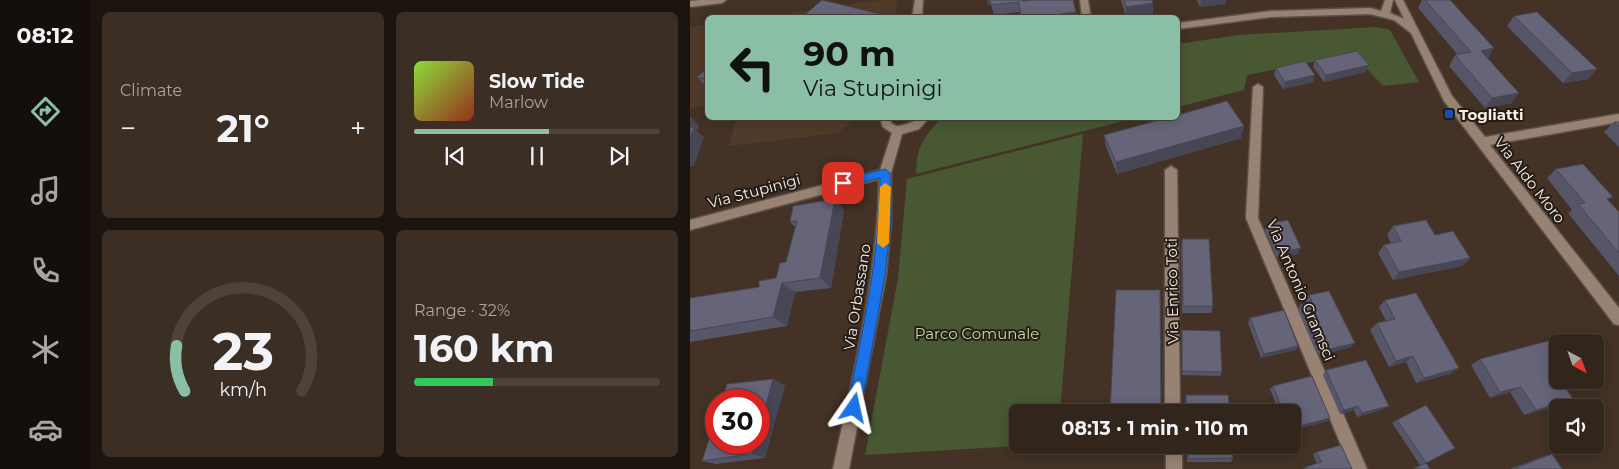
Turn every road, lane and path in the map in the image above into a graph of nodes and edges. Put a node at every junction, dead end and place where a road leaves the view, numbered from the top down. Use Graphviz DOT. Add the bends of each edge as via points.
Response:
graph roads {
  1 [pos="722,0"];
  2 [pos="919,0"];
  3 [pos="1084,0"];
  4 [pos="1389,0"];
  5 [pos="1399,0"];
  6 [pos="690,4"];
  7 [pos="1385,14"];
  8 [pos="917,15"];
  9 [pos="1086,15"];
  10 [pos="1180,26"];
  11 [pos="1416,34"];
  12 [pos="1258,86"];
  13 [pos="1619,118"];
  14 [pos="885,120"];
  15 [pos="922,120"];
  16 [pos="898,131"];
  17 [pos="1482,142"];
  18 [pos="1171,170"];
  19 [pos="885,173"];
  20 [pos="690,225"];
  21 [pos="1619,319"];
  22 [pos="1173,404"];
  23 [pos="1174,454"];
  24 [pos="841,469"];
  25 [pos="1174,469"];
  26 [pos="1359,469"];
  1 -- 6 [label="street"];
  2 -- 8 [label="street"];
  3 -- 9 [label="street"];
  4 -- 7 [label="street"];
  5 -- 11 [label="street, Via Aldo Moro"];
  7 -- 10 [label="street" via="1358,11 1271,14"];
  7 -- 11 [label="street" via="1406,24"];
  11 -- 17 [label="street, Via Aldo Moro" via="1448,98"];
  12 -- 26 [label="street, Via Antonio Gramsci" via="1252,218"];
  13 -- 17 [label="street"];
  14 -- 16 [label="street" via="890,128"];
  15 -- 16 [label="street" via="916,127"];
  16 -- 19 [label="street, Via Orbassano"];
  17 -- 21 [label="street, Via Aldo Moro"];
  18 -- 22 [label="street, Via Enrico Toti"];
  19 -- 20 [label="street, Via Stupinigi"];
  19 -- 24 [label="street, Via Orbassano" via="885,222 879,276"];
  23 -- 25 [label="street"];
}
